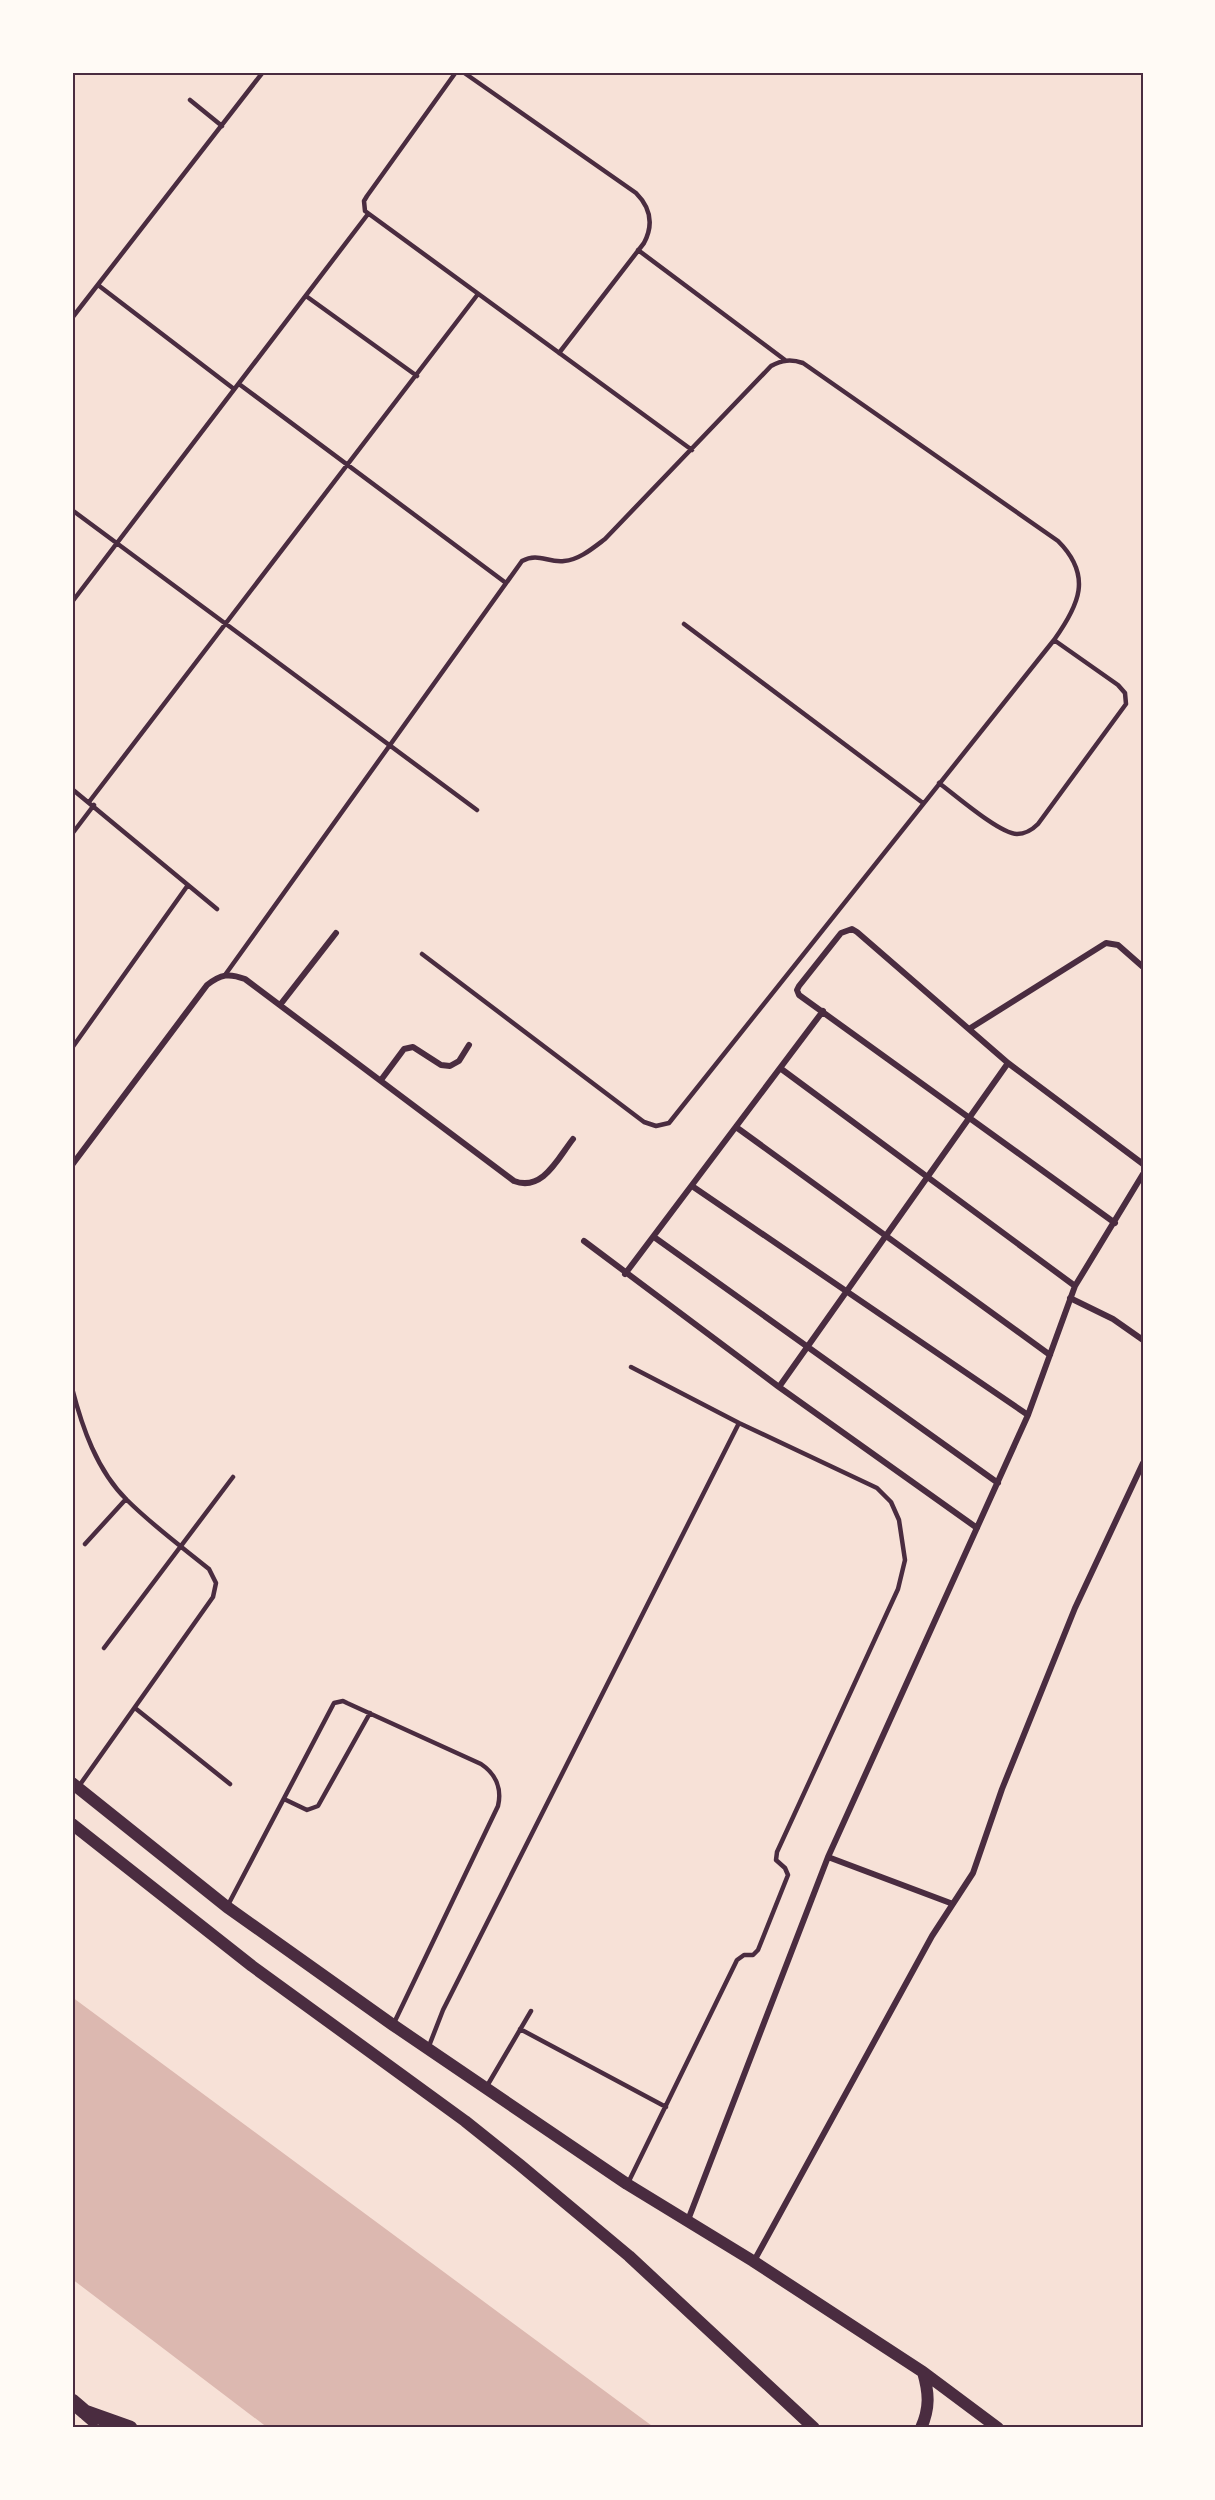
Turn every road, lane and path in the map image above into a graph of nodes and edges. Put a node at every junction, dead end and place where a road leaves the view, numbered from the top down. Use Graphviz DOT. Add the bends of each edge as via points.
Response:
graph roads {
  1 [pos="263,72"];
  2 [pos="456,72"];
  3 [pos="463,72"];
  4 [pos="190,100"];
  5 [pos="222,126"];
  6 [pos="368,214"];
  7 [pos="638,250"];
  8 [pos="98,285"];
  9 [pos="478,294"];
  10 [pos="306,296"];
  11 [pos="72,318"];
  12 [pos="559,353"];
  13 [pos="786,360"];
  14 [pos="417,376"];
  15 [pos="239,384"];
  16 [pos="234,389"];
  17 [pos="692,450"];
  18 [pos="348,466"];
  19 [pos="72,510"];
  20 [pos="117,543"];
  21 [pos="506,583"];
  22 [pos="72,602"];
  23 [pos="226,624"];
  24 [pos="684,624"];
  25 [pos="1054,640"];
  26 [pos="388,745"];
  27 [pos="939,783"];
  28 [pos="72,789"];
  29 [pos="923,803"];
  30 [pos="92,804"];
  31 [pos="477,810"];
  32 [pos="72,834"];
  33 [pos="188,885"];
  34 [pos="217,909"];
  35 [pos="336,933"];
  36 [pos="422,954"];
  37 [pos="1143,967"];
  38 [pos="225,975"];
  39 [pos="280,1005"];
  40 [pos="823,1011"];
  41 [pos="969,1029"];
  42 [pos="469,1045"];
  43 [pos="72,1048"];
  44 [pos="1008,1063"];
  45 [pos="780,1068"];
  46 [pos="381,1080"];
  47 [pos="970,1118"];
  48 [pos="736,1126"];
  49 [pos="573,1139"];
  50 [pos="1143,1164"];
  51 [pos="72,1165"];
  52 [pos="1143,1174"];
  53 [pos="928,1178"];
  54 [pos="692,1186"];
  55 [pos="1115,1223"];
  56 [pos="886,1236"];
  57 [pos="654,1237"];
  58 [pos="584,1241"];
  59 [pos="626,1274"];
  60 [pos="1075,1286"];
  61 [pos="847,1291"];
  62 [pos="1070,1298"];
  63 [pos="1143,1340"];
  64 [pos="808,1346"];
  65 [pos="1050,1355"];
  66 [pos="631,1367"];
  67 [pos="779,1387"];
  68 [pos="72,1388"];
  69 [pos="1028,1415"];
  70 [pos="739,1423"];
  71 [pos="1143,1463"];
  72 [pos="233,1477"];
  73 [pos="998,1483"];
  74 [pos="126,1499"];
  75 [pos="977,1528"];
  76 [pos="85,1544"];
  77 [pos="181,1546"];
  78 [pos="104,1648"];
  79 [pos="135,1708"];
  80 [pos="370,1713"];
  81 [pos="230,1784"];
  82 [pos="75,1785"];
  83 [pos="284,1799"];
  84 [pos="72,1824"];
  85 [pos="828,1857"];
  86 [pos="953,1904"];
  87 [pos="227,1907"];
  88 [pos="531,2011"];
  89 [pos="393,2025"];
  90 [pos="520,2030"];
  91 [pos="428,2048"];
  92 [pos="486,2088"];
  93 [pos="666,2107"];
  94 [pos="627,2184"];
  95 [pos="687,2221"];
  96 [pos="753,2261"];
  97 [pos="923,2372"];
  98 [pos="72,2401"];
  99 [pos="85,2412"];
  100 [pos="104,2428"];
  101 [pos="129,2428"];
  102 [pos="814,2428"];
  103 [pos="921,2428"];
  104 [pos="998,2428"];
  1 -- 5 [label="lane"];
  2 -- 6 [label="lane" via="367,195 364,207"];
  3 -- 7 [label="lane" via="643,200 650,228"];
  4 -- 5 [label="lane"];
  5 -- 8 [label="lane"];
  6 -- 9 [label="lane"];
  6 -- 10 [label="lane"];
  7 -- 12 [label="lane"];
  7 -- 13 [label="lane"];
  8 -- 11 [label="lane"];
  8 -- 16 [label="lane"];
  9 -- 12 [label="lane"];
  9 -- 14 [label="lane"];
  10 -- 14 [label="lane"];
  10 -- 15 [label="lane"];
  12 -- 17 [label="lane"];
  13 -- 17 [label="lane" via="771,366"];
  13 -- 25 [label="lane" via="803,363 1066,549 1077,569 1079,593 1071,615"];
  14 -- 18 [label="lane"];
  15 -- 16 [label="lane"];
  15 -- 18 [label="lane"];
  16 -- 20 [label="lane"];
  17 -- 21 [label="lane" via="590,550 565,561 528,558"];
  18 -- 21 [label="lane"];
  18 -- 23 [label="lane"];
  19 -- 20 [label="lane"];
  20 -- 22 [label="lane"];
  20 -- 23 [label="lane"];
  21 -- 26 [label="lane"];
  23 -- 26 [label="lane"];
  23 -- 30 [label="lane"];
  24 -- 29 [label="lane"];
  25 -- 27 [label="lane"];
  25 -- 27 [label="lane" via="1122,689 1126,704 1038,825 1025,833 1003,830"];
  26 -- 31 [label="lane"];
  26 -- 38 [label="lane"];
  27 -- 29 [label="lane"];
  28 -- 30 [label="lane"];
  29 -- 36 [label="lane" via="675,1119 663,1125 644,1122"];
  30 -- 32 [label="lane"];
  30 -- 33 [label="lane"];
  33 -- 34 [label="lane"];
  33 -- 43 [label="lane"];
  35 -- 39 [label="street"];
  37 -- 41 [label="street" via="1118,945 1106,943"];
  38 -- 39 [label="street" via="245,979"];
  38 -- 51 [label="street" via="207,985"];
  39 -- 46 [label="street"];
  40 -- 41 [label="street" via="797,990 841,933 852,929"];
  40 -- 45 [label="street"];
  40 -- 47 [label="street"];
  41 -- 44 [label="street"];
  42 -- 46 [label="street" via="450,1066 441,1065 413,1047 404,1049"];
  44 -- 47 [label="street"];
  44 -- 50 [label="street"];
  45 -- 48 [label="street"];
  45 -- 53 [label="street"];
  46 -- 49 [label="street" via="522,1184 544,1177"];
  47 -- 53 [label="street"];
  47 -- 55 [label="street"];
  48 -- 54 [label="street"];
  48 -- 56 [label="street"];
  52 -- 55 [label="street"];
  53 -- 56 [label="street"];
  53 -- 60 [label="street"];
  54 -- 57 [label="street"];
  54 -- 61 [label="street"];
  55 -- 60 [label="street"];
  56 -- 61 [label="street"];
  56 -- 65 [label="street"];
  57 -- 59 [label="street"];
  57 -- 64 [label="street"];
  58 -- 59 [label="street"];
  59 -- 67 [label="street"];
  60 -- 62 [label="street"];
  61 -- 64 [label="street"];
  61 -- 69 [label="street"];
  62 -- 63 [label="street" via="1113,1319"];
  62 -- 65 [label="street"];
  64 -- 67 [label="street"];
  64 -- 73 [label="street"];
  65 -- 69 [label="street"];
  66 -- 70 [label="lane"];
  67 -- 75 [label="street"];
  68 -- 74 [label="lane" via="92,1446"];
  69 -- 73 [label="street"];
  70 -- 91 [label="lane" via="448,2000"];
  70 -- 93 [label="lane" via="878,1488 891,1502 899,1520 904,1570 777,1852 776,1860 788,1875 758,1950 737,1960"];
  71 -- 86 [label="street" via="1075,1608 1002,1789 973,1873"];
  72 -- 77 [label="lane"];
  73 -- 75 [label="street"];
  74 -- 76 [label="lane"];
  74 -- 77 [label="lane"];
  75 -- 85 [label="street"];
  77 -- 78 [label="lane"];
  77 -- 79 [label="lane" via="214,1575 216,1590"];
  79 -- 81 [label="lane"];
  79 -- 82 [label="lane"];
  80 -- 83 [label="lane" via="318,1806 307,1810"];
  80 -- 83 [label="lane" via="343,1701 334,1703"];
  80 -- 89 [label="lane" via="481,1764 495,1779 500,1792 495,1813"];
  82 -- 87 [label="main road"];
  83 -- 87 [label="lane"];
  84 -- 102 [label="main road" via="243,1959 520,2165 629,2256"];
  85 -- 86 [label="street"];
  85 -- 95 [label="street"];
  86 -- 96 [label="street"];
  87 -- 89 [label="main road"];
  88 -- 90 [label="lane"];
  89 -- 91 [label="main road"];
  90 -- 92 [label="lane"];
  90 -- 93 [label="lane"];
  91 -- 92 [label="main road"];
  92 -- 94 [label="main road"];
  93 -- 94 [label="lane"];
  94 -- 95 [label="main road"];
  95 -- 96 [label="main road"];
  96 -- 97 [label="main road"];
  97 -- 103 [label="main road" via="929,2393"];
  97 -- 104 [label="main road"];
  98 -- 99 [label="main road"];
  99 -- 100 [label="main road"];
  99 -- 101 [label="main road"];
}
